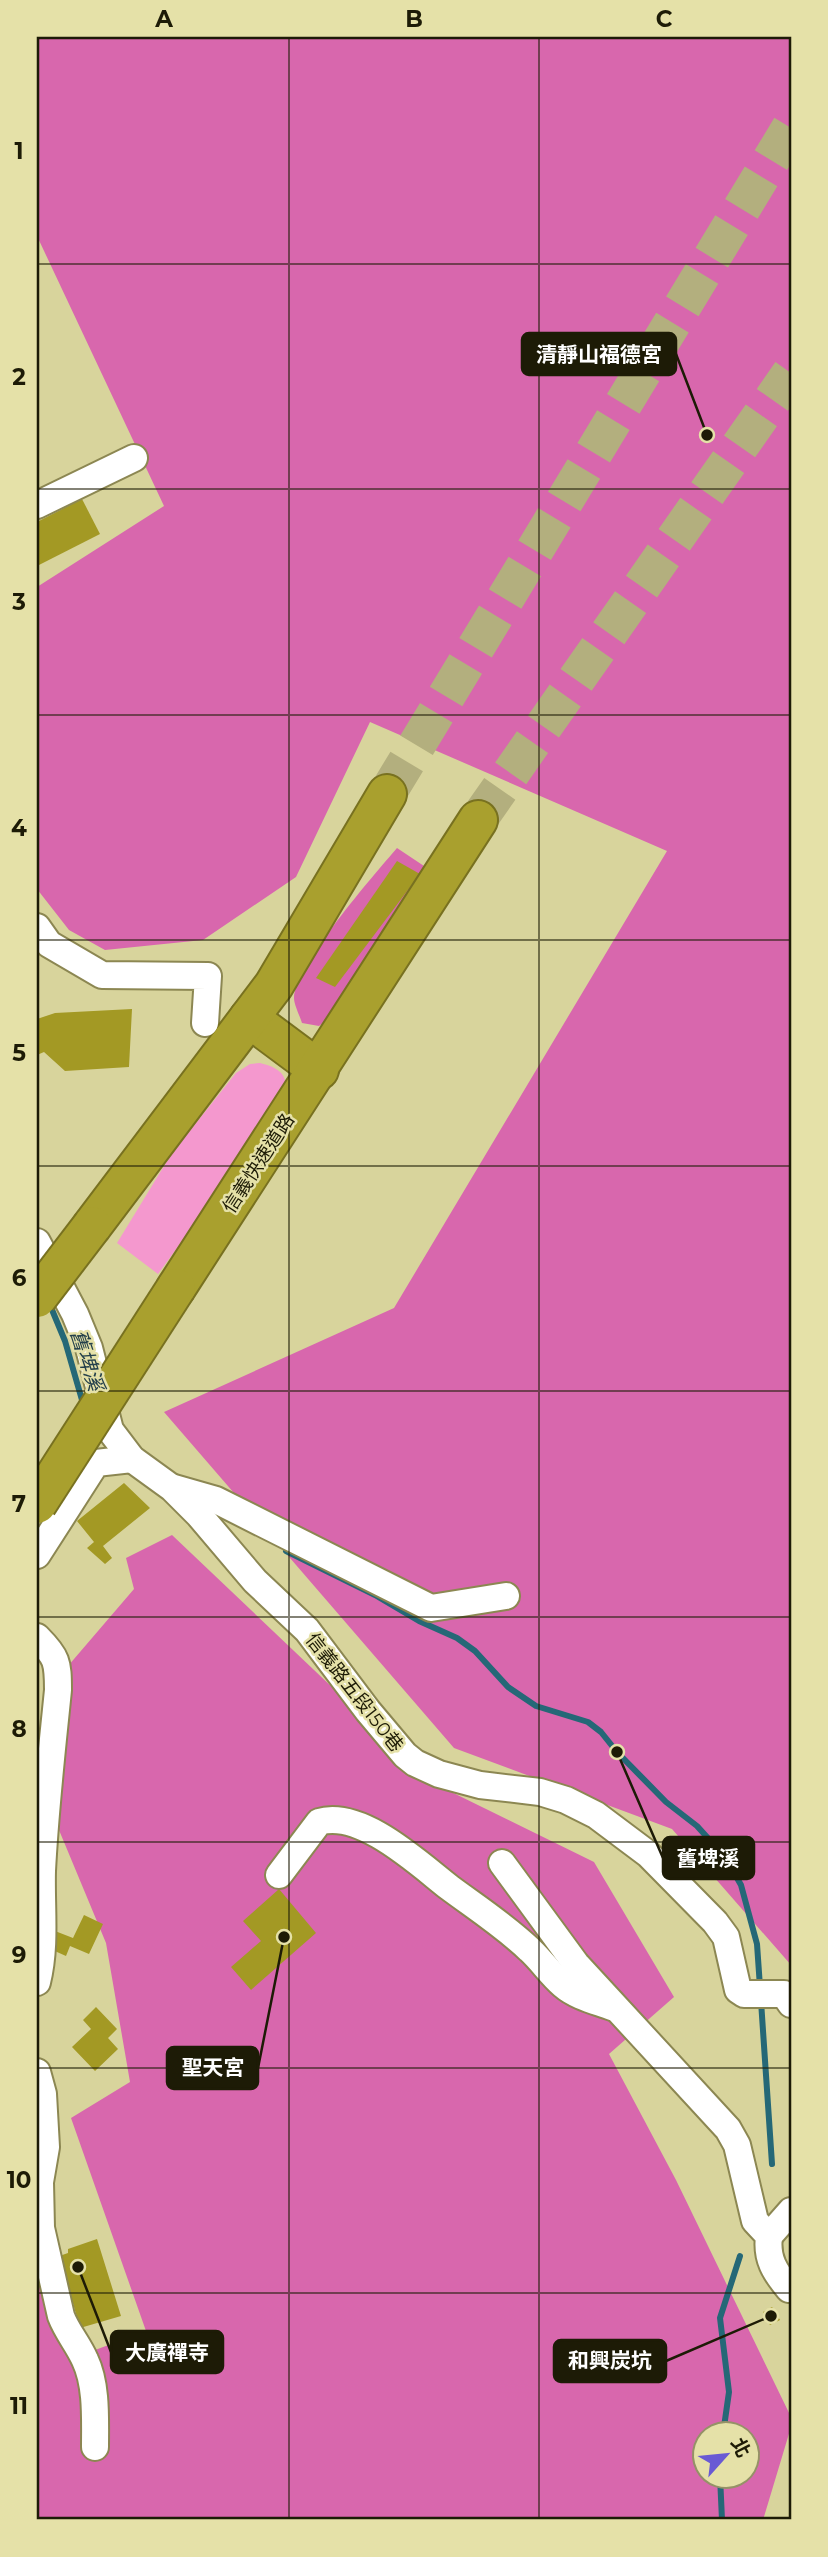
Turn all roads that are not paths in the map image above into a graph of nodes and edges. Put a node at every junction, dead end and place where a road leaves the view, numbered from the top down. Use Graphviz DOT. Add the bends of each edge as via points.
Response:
graph roads {
  1 [pos="134,458"];
  2 [pos="37,505"];
  3 [pos="387,793"];
  4 [pos="478,820"];
  5 [pos="37,928"];
  6 [pos="249,1018"];
  7 [pos="205,1023"];
  8 [pos="319,1070"];
  9 [pos="37,1242"];
  10 [pos="37,1298"];
  11 [pos="132,1459"];
  12 [pos="172,1488"];
  13 [pos="37,1504"];
  14 [pos="37,1555"];
  15 [pos="506,1596"];
  16 [pos="37,1637"];
  17 [pos="502,1863"];
  18 [pos="279,1875"];
  19 [pos="37,1982"];
  20 [pos="788,1999"];
  21 [pos="614,2007"];
  22 [pos="37,2072"];
  23 [pos="40,2146"];
  24 [pos="791,2211"];
  25 [pos="769,2236"];
  26 [pos="791,2287"];
  27 [pos="95,2447"];
  1 -- 2 [label="street"];
  3 -- 6 [label="highway" via="274,985"];
  4 -- 8 [label="highway, 信義快速道路"];
  5 -- 7 [label="street" via="49,944 102,975 208,976"];
  6 -- 8 [label="highway"];
  6 -- 10 [label="highway, bridge"];
  8 -- 13 [label="highway, 信義快速道路, bridge"];
  9 -- 11 [label="street, 信義路五段150巷" via="89,1348 110,1430"];
  11 -- 12 [label="street, 信義路五段150巷"];
  11 -- 14 [label="street" via="96,1463"];
  12 -- 15 [label="street" via="216,1500 430,1608"];
  12 -- 20 [label="street, 信義路五段150巷" via="255,1581 307,1630 405,1755 439,1774 480,1785 540,1792 596,1815 648,1854 715,1922 726,1937 738,1990"];
  16 -- 19 [label="street" via="58,1664"];
  17 -- 21 [label="street" via="576,1964"];
  18 -- 21 [label="street" via="319,1822 356,1825 411,1855 488,1913 564,1986"];
  21 -- 25 [label="street" via="728,2129 737,2145 755,2221"];
  22 -- 23 [label="street" via="43,2094"];
  23 -- 27 [label="street" via="41,2228 61,2316 87,2363"];
  24 -- 25 [label="street"];
  25 -- 26 [label="street" via="772,2268"];
}
